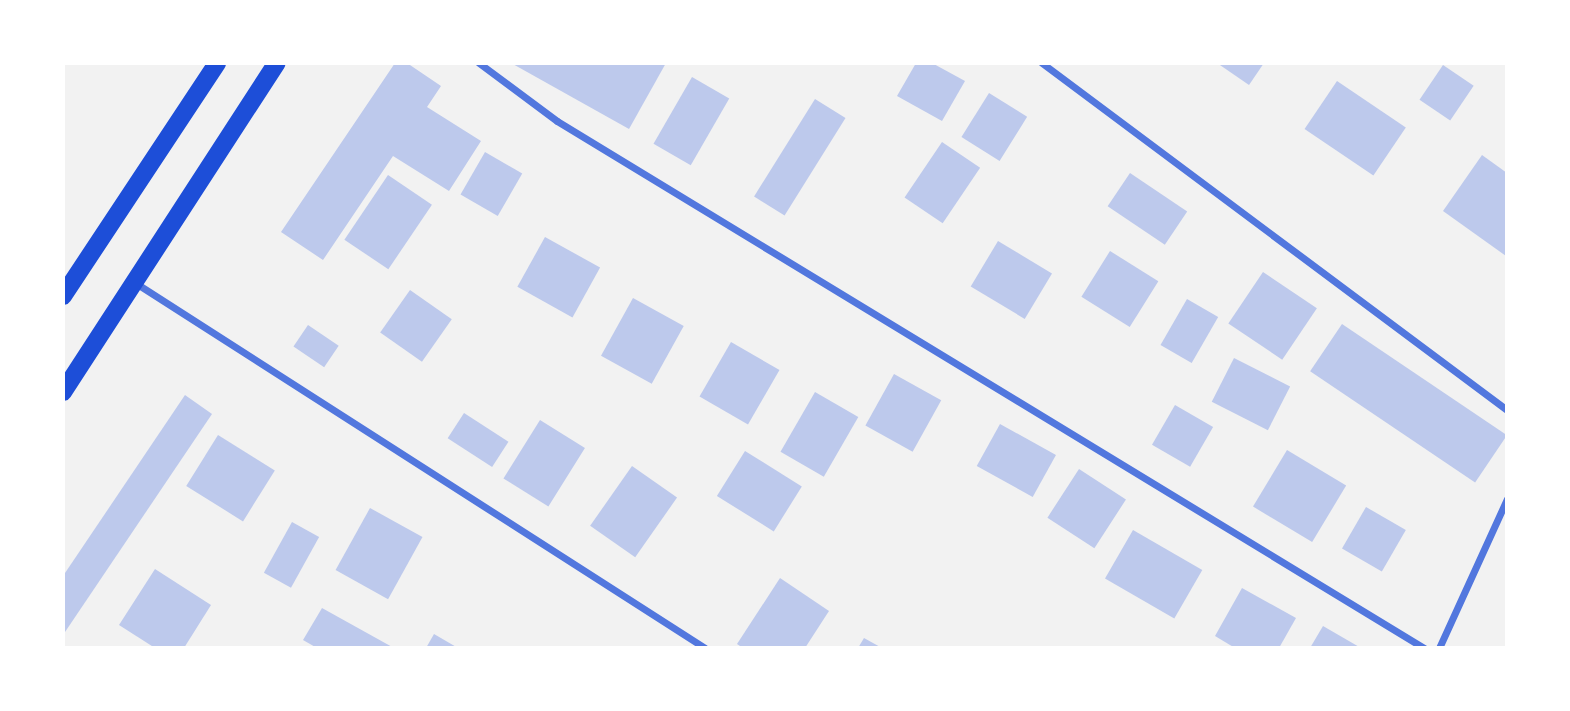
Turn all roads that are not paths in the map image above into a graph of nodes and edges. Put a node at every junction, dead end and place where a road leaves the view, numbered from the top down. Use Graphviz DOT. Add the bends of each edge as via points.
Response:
graph roads {
  1 [pos="217,63"];
  2 [pos="277,63"];
  3 [pos="479,63"];
  4 [pos="1042,63"];
  5 [pos="134,281"];
  6 [pos="63,296"];
  7 [pos="63,392"];
  8 [pos="1507,410"];
  9 [pos="1507,499"];
  10 [pos="705,648"];
  11 [pos="1424,648"];
  12 [pos="1439,648"];
  1 -- 6 [label="main road"];
  2 -- 5 [label="main road"];
  3 -- 11 [label="street" via="557,121"];
  4 -- 8 [label="street"];
  5 -- 7 [label="main road"];
  5 -- 10 [label="street"];
  9 -- 12 [label="street"];
}
